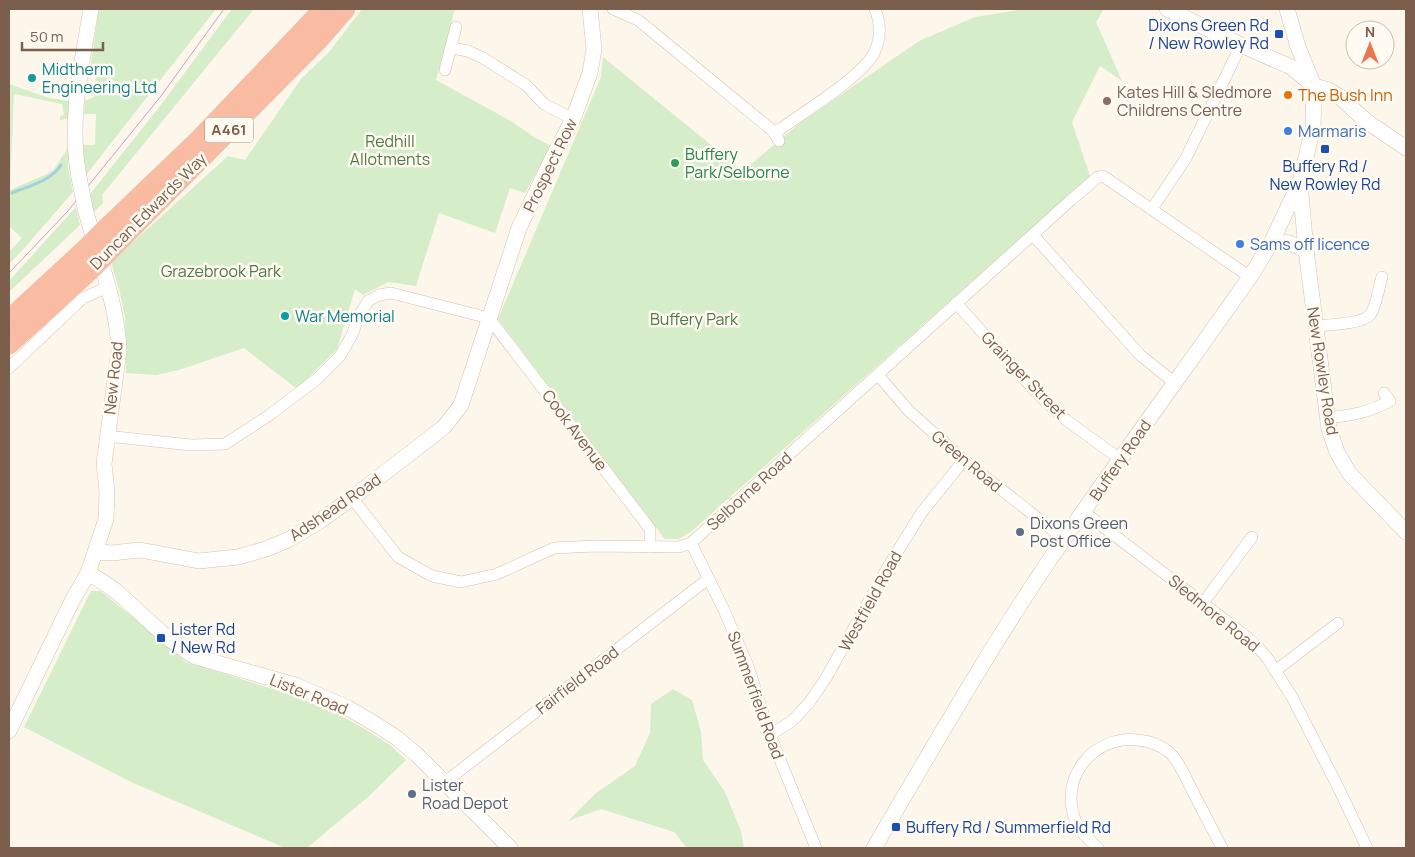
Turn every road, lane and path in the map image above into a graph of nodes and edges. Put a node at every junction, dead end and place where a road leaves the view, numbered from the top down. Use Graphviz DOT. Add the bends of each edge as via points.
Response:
graph roads {
  1 [pos="91,9"];
  2 [pos="324,9"];
  3 [pos="345,9"];
  4 [pos="590,9"];
  5 [pos="613,9"];
  6 [pos="875,9"];
  7 [pos="1167,9"];
  8 [pos="1287,9"];
  9 [pos="456,27"];
  10 [pos="1241,45"];
  11 [pos="452,48"];
  12 [pos="445,70"];
  13 [pos="1314,86"];
  14 [pos="573,119"];
  15 [pos="1406,148"];
  16 [pos="1300,182"];
  17 [pos="1152,209"];
  18 [pos="1033,235"];
  19 [pos="1272,241"];
  20 [pos="1306,250"];
  21 [pos="1250,277"];
  22 [pos="1382,277"];
  23 [pos="108,286"];
  24 [pos="956,304"];
  25 [pos="488,318"];
  26 [pos="9,320"];
  27 [pos="1315,326"];
  28 [pos="9,344"];
  29 [pos="9,368"];
  30 [pos="878,375"];
  31 [pos="1175,383"];
  32 [pos="1398,410"];
  33 [pos="1327,418"];
  34 [pos="106,436"];
  35 [pos="1120,459"];
  36 [pos="964,460"];
  37 [pos="352,498"];
  38 [pos="1084,512"];
  39 [pos="1406,532"];
  40 [pos="1252,537"];
  41 [pos="1064,539"];
  42 [pos="691,543"];
  43 [pos="650,546"];
  44 [pos="96,552"];
  45 [pos="88,573"];
  46 [pos="708,579"];
  47 [pos="1203,603"];
  48 [pos="1338,623"];
  49 [pos="1275,671"];
  50 [pos="9,731"];
  51 [pos="770,735"];
  52 [pos="445,782"];
  53 [pos="510,848"];
  54 [pos="816,848"];
  55 [pos="874,848"];
  56 [pos="1098,848"];
  57 [pos="1222,848"];
  58 [pos="1367,848"];
  1 -- 23 [label="street, New Road, bridge" via="77,108 76,162 85,208"];
  2 -- 26 [label="highway, Duncan Edwards Way / A461, bridge" via="198,140"];
  3 -- 28 [label="highway, Duncan Edwards Way / A461, bridge" via="111,249"];
  4 -- 14 [label="street, Prospect Row" via="594,49 590,73"];
  5 -- 6 [label="street" via="638,20 776,136 779,130 848,80 871,59 880,26"];
  7 -- 10 [label="street"];
  8 -- 13 [label="street"];
  9 -- 11 [label="street"];
  10 -- 13 [label="street" via="1291,67"];
  10 -- 17 [label="street" via="1186,158"];
  11 -- 12 [label="street"];
  11 -- 14 [label="street" via="484,58 526,85 544,104"];
  13 -- 15 [label="street" via="1340,97 1366,121"];
  13 -- 16 [label="street, Buffery Road" via="1313,128"];
  14 -- 25 [label="street, Prospect Row" via="519,228"];
  16 -- 19 [label="street, Buffery Road"];
  16 -- 20 [label="street, New Rowley Road"];
  17 -- 18 [label="street, Selborne Road" via="1102,176"];
  17 -- 21 [label="street"];
  18 -- 24 [label="street, Selborne Road"];
  18 -- 31 [label="street" via="1140,355"];
  19 -- 20 [label="street"];
  19 -- 21 [label="street, Buffery Road"];
  20 -- 27 [label="street, New Rowley Road"];
  21 -- 31 [label="street, Buffery Road"];
  22 -- 27 [label="street" via="1369,316 1359,321"];
  23 -- 29 [label="street" via="83,298"];
  23 -- 34 [label="street, New Road" via="117,320 119,350"];
  24 -- 30 [label="street, Selborne Road"];
  24 -- 35 [label="street, Grainger Street" via="1038,395"];
  25 -- 34 [label="street" via="390,293 378,295 368,301 340,356 317,379 225,444 191,445"];
  25 -- 37 [label="street, Adshead Road" via="461,405 444,427"];
  25 -- 43 [label="street, Cook Avenue" via="650,529"];
  27 -- 33 [label="street, New Rowley Road"];
  30 -- 36 [label="street, Green Road" via="909,411"];
  30 -- 42 [label="street, Selborne Road"];
  31 -- 35 [label="street, Buffery Road"];
  32 -- 33 [label="street" via="1387,397 1373,410"];
  33 -- 39 [label="street, New Rowley Road" via="1337,452 1349,473"];
  34 -- 44 [label="street, New Road" via="104,464 108,505"];
  35 -- 38 [label="street, Buffery Road"];
  36 -- 41 [label="street, Green Road"];
  36 -- 51 [label="street, Westfield Road" via="922,512 809,704 792,721"];
  37 -- 43 [label="street, Selborne Road" via="398,557 432,576 461,582 497,574 554,548"];
  37 -- 44 [label="street, Adshead Road" via="290,539 238,557 198,561 140,550"];
  38 -- 41 [label="street, Buffery Road"];
  38 -- 47 [label="street, Sledmore Road"];
  40 -- 47 [label="street"];
  41 -- 55 [label="street, Buffery Road" via="966,690"];
  42 -- 43 [label="street, Selborne Road" via="679,547"];
  42 -- 46 [label="street, Summerfield Road"];
  44 -- 45 [label="street, New Road"];
  45 -- 50 [label="street, New Road"];
  45 -- 52 [label="street, Lister Road" via="116,591 184,650 295,685 348,708 397,738"];
  46 -- 51 [label="street, Summerfield Road" via="748,666"];
  46 -- 52 [label="street, Fairfield Road"];
  47 -- 49 [label="street, Sledmore Road" via="1257,646"];
  48 -- 49 [label="street"];
  49 -- 58 [label="street, Sledmore Road" via="1292,697"];
  51 -- 54 [label="street, Summerfield Road"];
  52 -- 53 [label="street, Lister Road"];
  56 -- 57 [label="street" via="1076,824 1071,805 1073,782 1091,754 1105,744 1133,739 1162,747 1176,760"];
}
